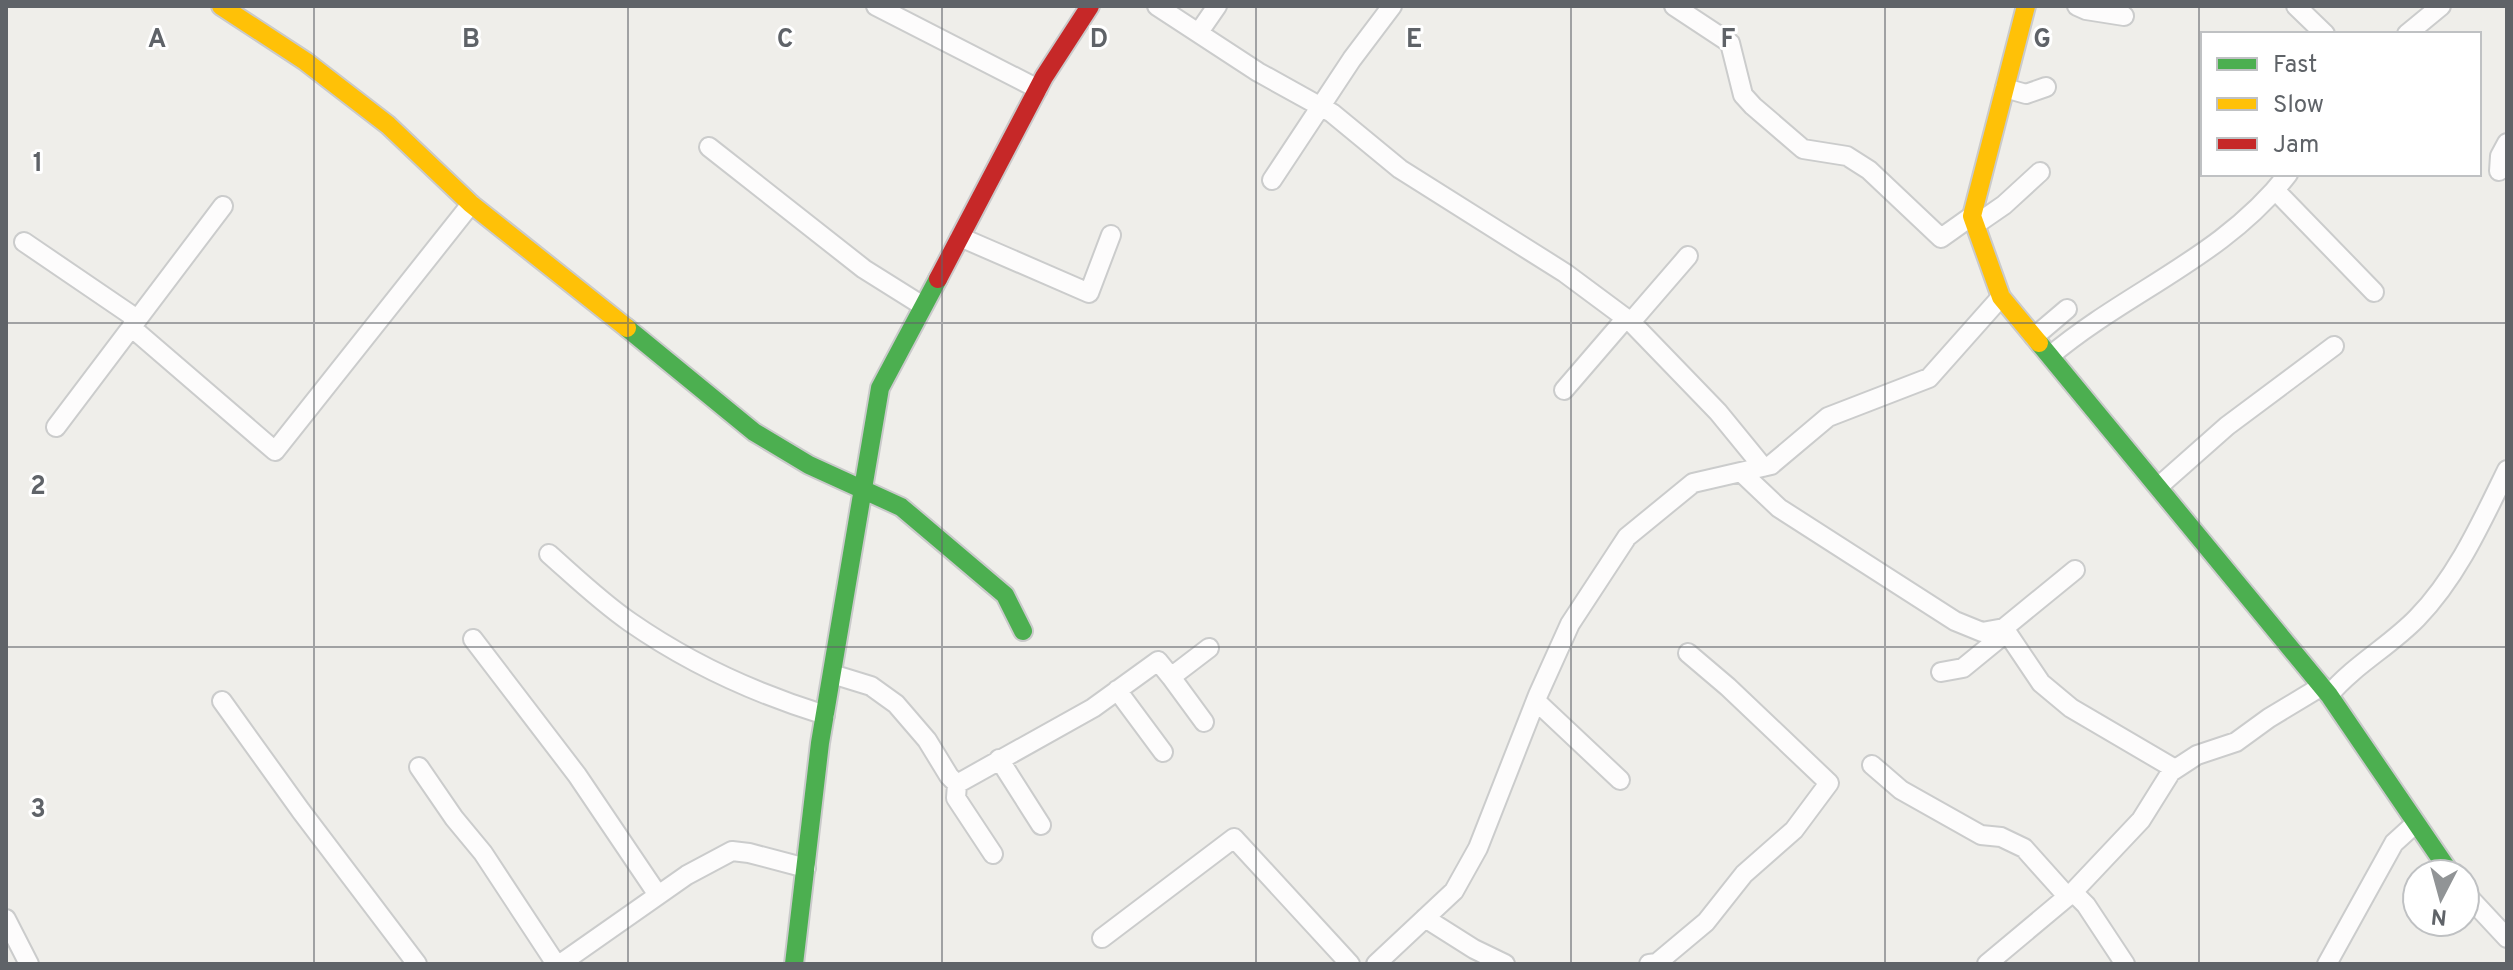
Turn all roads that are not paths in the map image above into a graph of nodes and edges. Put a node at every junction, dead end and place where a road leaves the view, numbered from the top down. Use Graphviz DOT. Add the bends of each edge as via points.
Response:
graph roads {
  1 [pos="221,6"];
  2 [pos="876,6"];
  3 [pos="1090,6"];
  4 [pos="1157,6"];
  5 [pos="1217,6"];
  6 [pos="1392,6"];
  7 [pos="1674,6"];
  8 [pos="2026,6"];
  9 [pos="2077,6"];
  10 [pos="2296,6"];
  11 [pos="2441,6"];
  12 [pos="2124,16"];
  13 [pos="1199,32"];
  14 [pos="2323,32"];
  15 [pos="2409,32"];
  16 [pos="2046,87"];
  17 [pos="2005,88"];
  18 [pos="1038,89"];
  19 [pos="1319,106"];
  20 [pos="2507,143"];
  21 [pos="709,147"];
  22 [pos="2499,171"];
  23 [pos="2040,172"];
  24 [pos="2286,176"];
  25 [pos="1272,180"];
  26 [pos="2275,190"];
  27 [pos="471,204"];
  28 [pos="223,206"];
  29 [pos="1974,221"];
  30 [pos="1111,235"];
  31 [pos="960,237"];
  32 [pos="24,242"];
  33 [pos="1688,256"];
  34 [pos="2374,292"];
  35 [pos="2001,297"];
  36 [pos="923,306"];
  37 [pos="2067,309"];
  38 [pos="1629,320"];
  39 [pos="134,323"];
  40 [pos="2034,337"];
  41 [pos="2334,346"];
  42 [pos="2050,356"];
  43 [pos="1564,390"];
  44 [pos="56,427"];
  45 [pos="1763,467"];
  46 [pos="2507,470"];
  47 [pos="1741,472"];
  48 [pos="2158,487"];
  49 [pos="863,490"];
  50 [pos="549,554"];
  51 [pos="2075,570"];
  52 [pos="2005,630"];
  53 [pos="1023,631"];
  54 [pos="473,639"];
  55 [pos="1209,648"];
  56 [pos="1688,653"];
  57 [pos="1941,672"];
  58 [pos="832,674"];
  59 [pos="1171,677"];
  60 [pos="1117,690"];
  61 [pos="2326,690"];
  62 [pos="222,701"];
  63 [pos="1536,701"];
  64 [pos="825,715"];
  65 [pos="1204,722"];
  66 [pos="1163,752"];
  67 [pos="999,759"];
  68 [pos="1872,765"];
  69 [pos="419,767"];
  70 [pos="2175,769"];
  71 [pos="1620,780"];
  72 [pos="957,784"];
  73 [pos="2416,823"];
  74 [pos="1041,825"];
  75 [pos="993,854"];
  76 [pos="2440,858"];
  77 [pos="806,868"];
  78 [pos="2070,894"];
  79 [pos="658,895"];
  80 [pos="2481,910"];
  81 [pos="1425,918"];
  82 [pos="9,929"];
  83 [pos="1102,938"];
  84 [pos="2507,938"];
  85 [pos="29,964"];
  86 [pos="417,964"];
  87 [pos="558,964"];
  88 [pos="794,964"];
  89 [pos="1350,964"];
  90 [pos="1376,964"];
  91 [pos="1505,964"];
  92 [pos="1649,964"];
  93 [pos="1987,964"];
  94 [pos="2125,964"];
  95 [pos="2327,964"];
  1 -- 27 [label="main road" via="388,125"];
  2 -- 18 [label="street"];
  3 -- 18 [label="main road"];
  4 -- 13 [label="street"];
  5 -- 13 [label="street"];
  6 -- 19 [label="street"];
  7 -- 29 [label="street" via="1730,43 1743,95 1803,149 1847,156 1869,170 1941,238"];
  8 -- 17 [label="main road"];
  9 -- 12 [label="street"];
  10 -- 14 [label="street"];
  11 -- 15 [label="street"];
  13 -- 19 [label="street"];
  16 -- 17 [label="street" via="2026,94"];
  17 -- 29 [label="main road"];
  18 -- 31 [label="main road"];
  19 -- 25 [label="street"];
  19 -- 38 [label="street" via="1400,169 1565,273"];
  20 -- 22 [label="street"];
  21 -- 36 [label="street" via="864,269"];
  23 -- 29 [label="street" via="2004,205"];
  24 -- 26 [label="street"];
  26 -- 34 [label="street"];
  26 -- 42 [label="street" via="2206,252 2079,331"];
  27 -- 39 [label="street" via="275,451"];
  27 -- 49 [label="main road" via="754,432"];
  28 -- 39 [label="street"];
  29 -- 35 [label="main road"];
  30 -- 31 [label="street" via="1089,293"];
  31 -- 36 [label="main road"];
  32 -- 39 [label="street"];
  33 -- 38 [label="street"];
  35 -- 40 [label="main road"];
  35 -- 45 [label="street" via="1929,378 1828,417"];
  36 -- 49 [label="main road" via="880,388"];
  37 -- 40 [label="street"];
  38 -- 43 [label="street"];
  38 -- 45 [label="street"];
  39 -- 44 [label="street"];
  40 -- 42 [label="main road"];
  41 -- 48 [label="street" via="2227,426"];
  42 -- 48 [label="main road"];
  45 -- 47 [label="street"];
  46 -- 61 [label="street" via="2456,567 2419,616"];
  47 -- 52 [label="street" via="1779,508 1955,621 1982,632"];
  47 -- 63 [label="street" via="1693,483 1627,537 1570,624"];
  48 -- 61 [label="main road"];
  49 -- 53 [label="main road" via="901,507 1005,595"];
  49 -- 58 [label="main road"];
  50 -- 64 [label="street" via="656,639 780,701"];
  51 -- 52 [label="street"];
  52 -- 57 [label="street" via="1963,668"];
  52 -- 70 [label="street" via="2041,683 2061,700"];
  54 -- 79 [label="street" via="577,775"];
  55 -- 59 [label="street"];
  56 -- 92 [label="street" via="1829,783 1794,830 1744,874 1706,922"];
  58 -- 64 [label="main road"];
  58 -- 72 [label="street" via="871,686 896,704"];
  59 -- 60 [label="street" via="1158,661"];
  59 -- 65 [label="street"];
  60 -- 66 [label="street"];
  60 -- 67 [label="street"];
  61 -- 70 [label="street" via="2236,742"];
  61 -- 73 [label="main road"];
  62 -- 86 [label="street"];
  63 -- 71 [label="street"];
  63 -- 81 [label="street" via="1478,848 1454,891"];
  64 -- 77 [label="main road"];
  67 -- 72 [label="street"];
  67 -- 74 [label="street"];
  68 -- 78 [label="street" via="1901,790 1981,835 2024,848"];
  69 -- 87 [label="street"];
  70 -- 78 [label="street" via="2141,820"];
  72 -- 75 [label="street" via="956,798"];
  73 -- 76 [label="main road"];
  73 -- 95 [label="street" via="2394,843"];
  77 -- 79 [label="street" via="732,851"];
  77 -- 88 [label="main road"];
  78 -- 93 [label="street"];
  78 -- 94 [label="street" via="2086,905"];
  79 -- 87 [label="street"];
  80 -- 84 [label="street"];
  81 -- 90 [label="street"];
  81 -- 91 [label="street"];
  82 -- 85 [label="street"];
  83 -- 89 [label="street" via="1234,838"];
}
